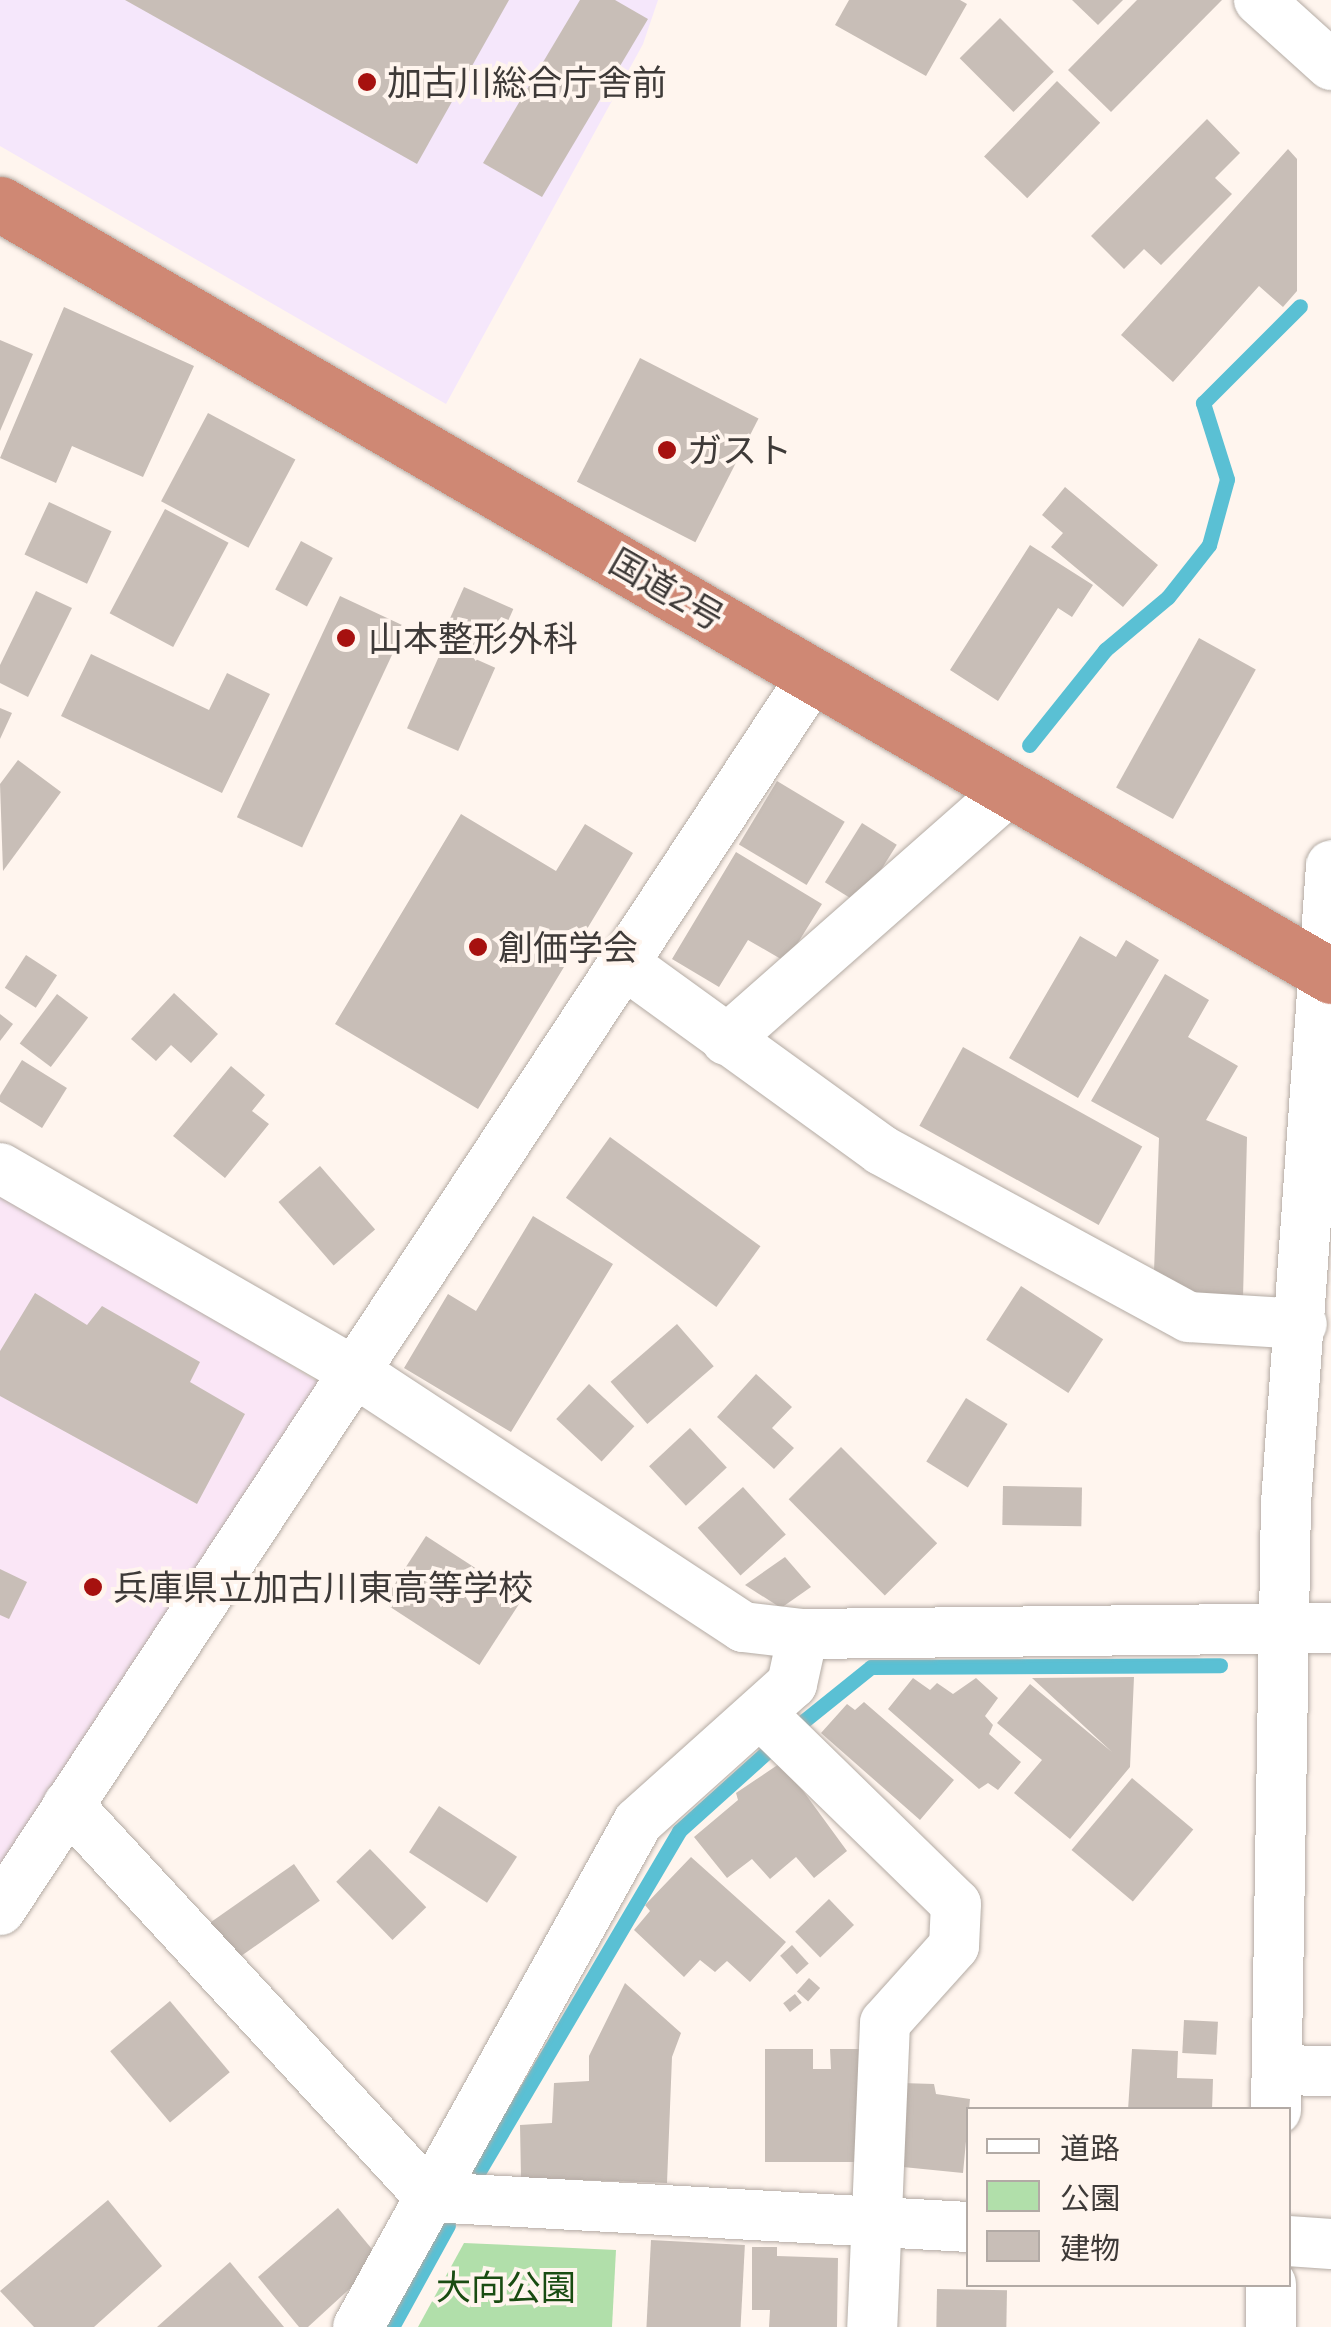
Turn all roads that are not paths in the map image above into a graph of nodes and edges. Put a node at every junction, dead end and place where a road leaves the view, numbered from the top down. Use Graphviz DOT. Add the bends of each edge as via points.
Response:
graph roads {
  1 [pos="1258,0"];
  2 [pos="1331,65"];
  3 [pos="2,211"];
  4 [pos="814,674"];
  5 [pos="1008,792"];
  6 [pos="1331,866"];
  7 [pos="622,963"];
  8 [pos="1328,975"];
  9 [pos="726,1040"];
  10 [pos="0,1168"];
  11 [pos="1302,1324"];
  12 [pos="358,1374"];
  13 [pos="1309,1628"];
  14 [pos="803,1634"];
  15 [pos="761,1714"];
  16 [pos="68,1805"];
  17 [pos="0,1910"];
  18 [pos="1331,2071"];
  19 [pos="1276,2090"];
  20 [pos="430,2197"];
  21 [pos="878,2223"];
  22 [pos="966,2227"];
  23 [pos="1291,2241"];
  24 [pos="1331,2244"];
  25 [pos="1271,2287"];
  26 [pos="358,2327"];
  27 [pos="872,2327"];
  28 [pos="1271,2327"];
  1 -- 2 [label="street"];
  3 -- 4 [label="highway, 国道2号"];
  4 -- 5 [label="highway, 国道2号"];
  4 -- 7 [label="street"];
  5 -- 8 [label="highway, 国道2号"];
  5 -- 9 [label="street"];
  6 -- 8 [label="street"];
  7 -- 9 [label="street"];
  7 -- 12 [label="street"];
  8 -- 11 [label="street"];
  9 -- 11 [label="street" via="880,1150 1188,1317"];
  10 -- 12 [label="street"];
  11 -- 13 [label="street" via="1286,1504"];
  12 -- 14 [label="street" via="743,1627"];
  12 -- 16 [label="street"];
  13 -- 14 [label="street"];
  13 -- 19 [label="street"];
  14 -- 15 [label="street" via="792,1684"];
  15 -- 20 [label="street" via="638,1822"];
  15 -- 21 [label="street" via="956,1904 954,1946 886,2023"];
  16 -- 17 [label="street"];
  16 -- 20 [label="street"];
  18 -- 19 [label="street"];
  20 -- 21 [label="street"];
  20 -- 26 [label="street"];
  21 -- 22 [label="street"];
  21 -- 27 [label="street"];
  23 -- 24 [label="street"];
  25 -- 28 [label="street"];
}
